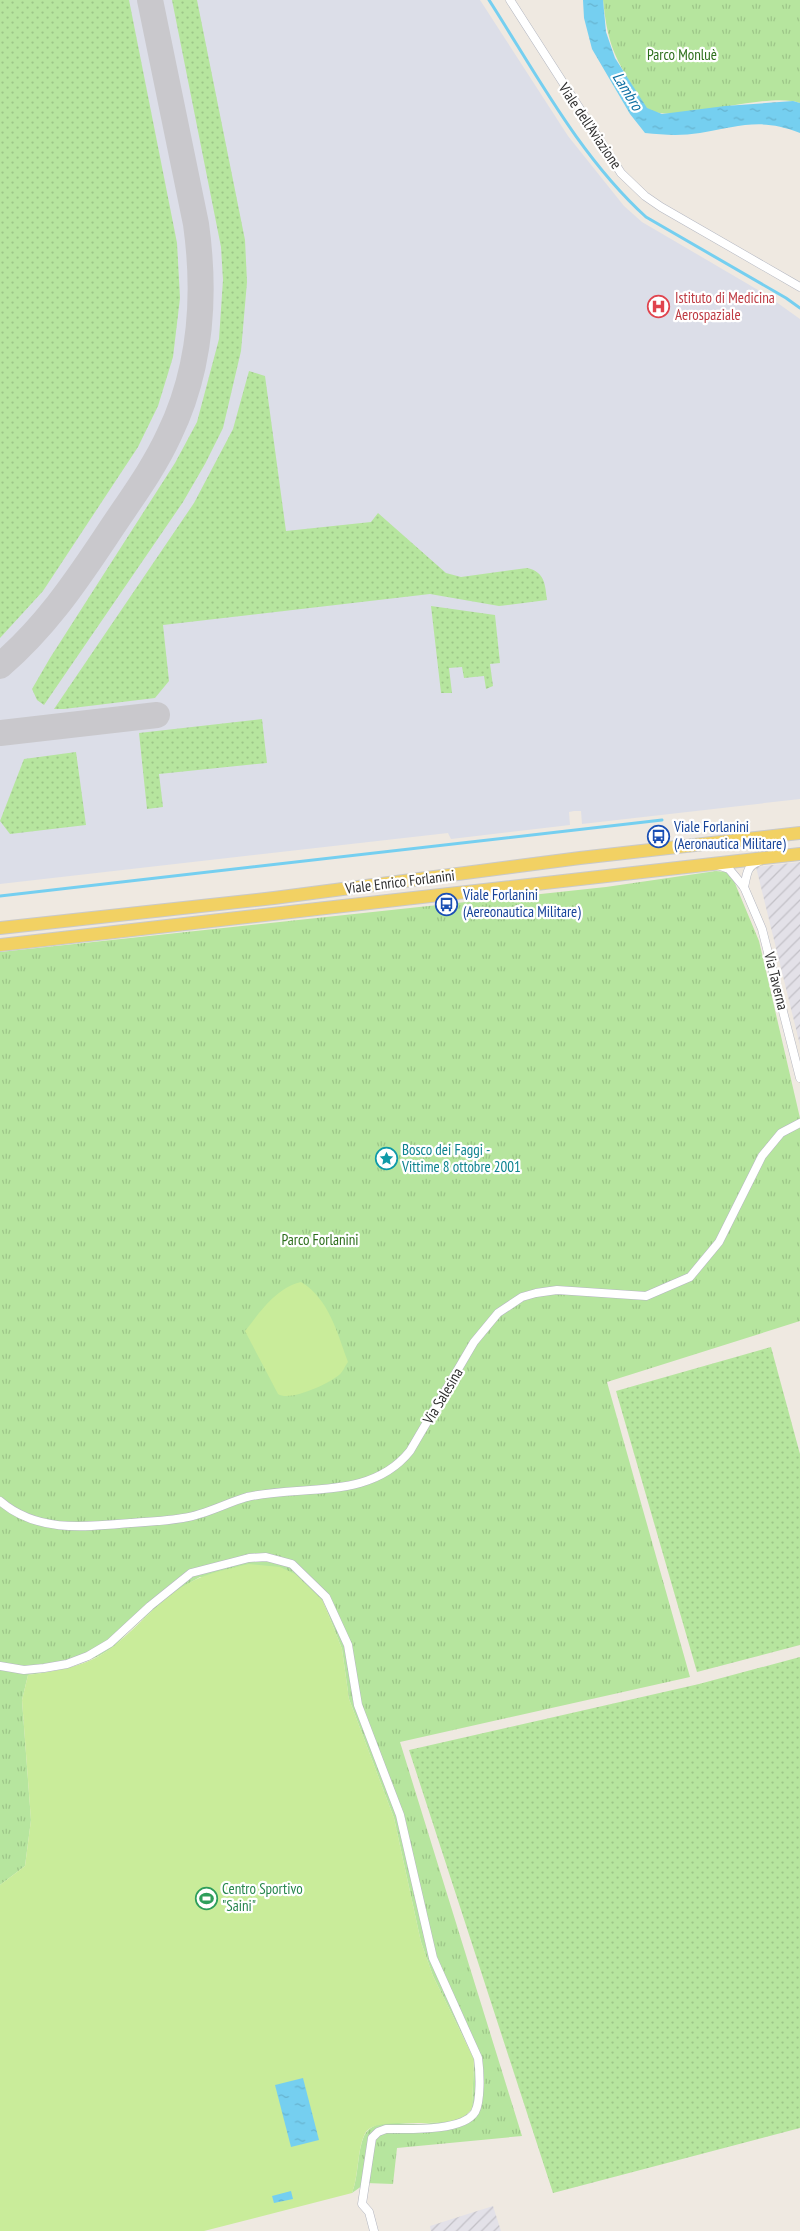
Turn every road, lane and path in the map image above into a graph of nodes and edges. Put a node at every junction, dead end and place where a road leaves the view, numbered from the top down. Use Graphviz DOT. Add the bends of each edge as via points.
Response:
graph roads {
  1 [pos="510,0"];
  2 [pos="800,287"];
  3 [pos="800,833"];
  4 [pos="800,854"];
  5 [pos="783,856"];
  6 [pos="714,864"];
  7 [pos="744,887"];
  8 [pos="0,928"];
  9 [pos="0,945"];
  10 [pos="800,1078"];
  11 [pos="800,1123"];
  12 [pos="0,1502"];
  13 [pos="0,1666"];
  14 [pos="374,2231"];
  1 -- 2 [label="street, Viale dell'Aviazione" via="621,173 661,207"];
  3 -- 8 [label="main road, Viale Enrico Forlanini" via="274,898"];
  4 -- 5 [label="main road, Viale Enrico Forlanini"];
  5 -- 6 [label="main road, Viale Enrico Forlanini"];
  5 -- 7 [label="street" via="752,864"];
  6 -- 7 [label="street, Via Taverna" via="729,869"];
  6 -- 9 [label="main road, Viale Enrico Forlanini"];
  7 -- 10 [label="street, Via Taverna" via="767,947"];
  11 -- 12 [label="street, Via Salesina" via="781,1132 762,1156 719,1242 690,1277 646,1296 556,1290 536,1292 498,1312 474,1342 410,1451 396,1466 382,1474 345,1487 247,1497 184,1518 82,1528 28,1520"];
  13 -- 14 [label="street" via="24,1670 44,1668 88,1656 110,1643 191,1573 249,1558 266,1557 292,1564 326,1597 348,1645 358,1705 400,1814 433,1958 478,2058 480,2071 477,2105 468,2120 437,2127 386,2129 372,2138 362,2204"];
}
